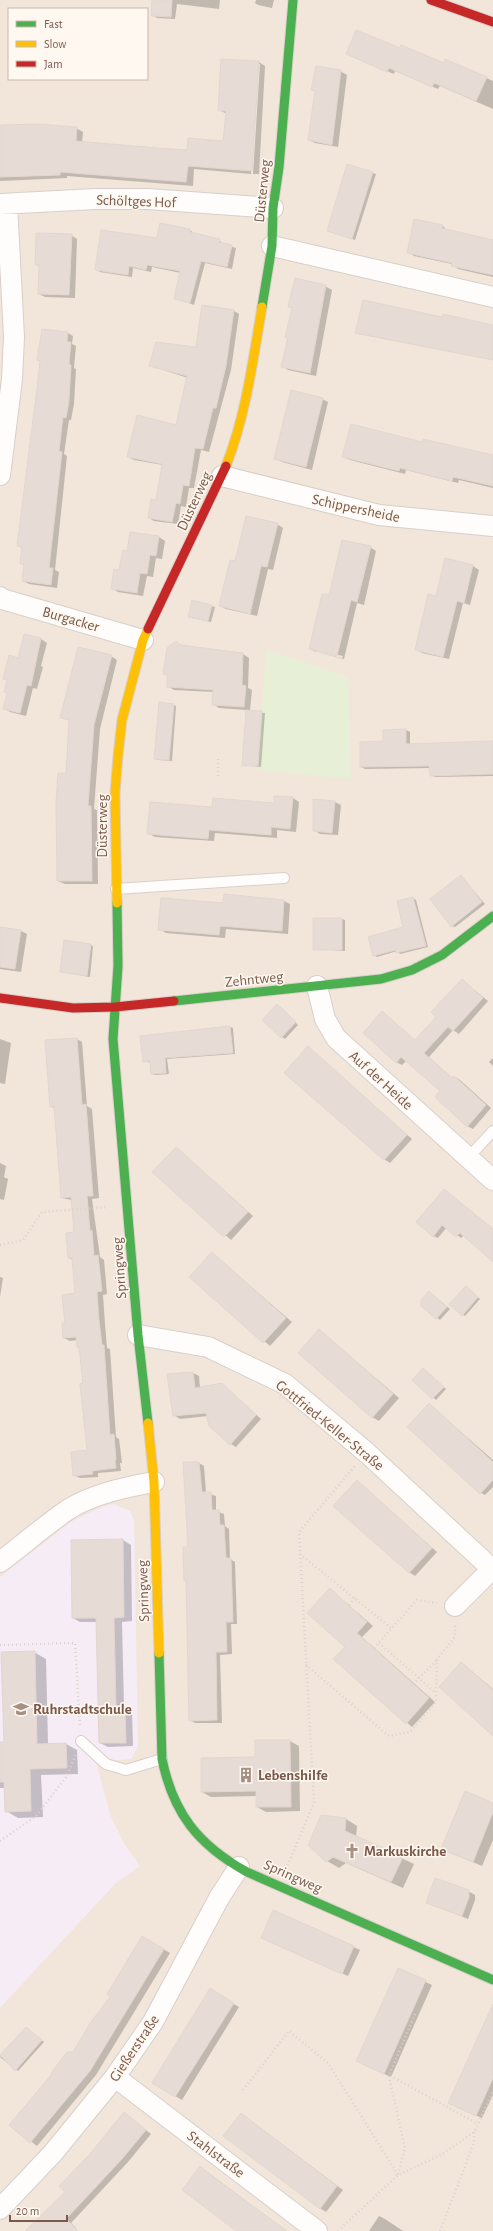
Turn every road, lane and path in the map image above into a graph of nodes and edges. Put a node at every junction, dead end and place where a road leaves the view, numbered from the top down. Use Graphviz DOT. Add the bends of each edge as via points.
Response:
graph roads {
  1 [pos="292,0"];
  2 [pos="431,0"];
  3 [pos="493,22"];
  4 [pos="3,204"];
  5 [pos="273,208"];
  6 [pos="272,246"];
  7 [pos="493,297"];
  8 [pos="0,475"];
  9 [pos="222,476"];
  10 [pos="493,526"];
  11 [pos="0,597"];
  12 [pos="143,640"];
  13 [pos="218,759"];
  14 [pos="218,778"];
  15 [pos="284,878"];
  16 [pos="116,889"];
  17 [pos="493,916"];
  18 [pos="317,986"];
  19 [pos="0,998"];
  20 [pos="115,1007"];
  21 [pos="493,1132"];
  22 [pos="468,1158"];
  23 [pos="493,1180"];
  24 [pos="110,1206"];
  25 [pos="0,1245"];
  26 [pos="138,1335"];
  27 [pos="367,1453"];
  28 [pos="154,1482"];
  29 [pos="300,1554"];
  30 [pos="0,1562"];
  31 [pos="492,1569"];
  32 [pos="355,1598"];
  33 [pos="349,1605"];
  34 [pos="455,1606"];
  35 [pos="392,1628"];
  36 [pos="379,1642"];
  37 [pos="0,1646"];
  38 [pos="374,1648"];
  39 [pos="437,1659"];
  40 [pos="306,1665"];
  41 [pos="418,1677"];
  42 [pos="413,1684"];
  43 [pos="436,1693"];
  44 [pos="81,1741"];
  45 [pos="162,1759"];
  46 [pos="0,1841"];
  47 [pos="239,1867"];
  48 [pos="279,1886"];
  49 [pos="493,1980"];
  50 [pos="416,2014"];
  51 [pos="389,2075"];
  52 [pos="115,2077"];
  53 [pos="243,2090"];
  54 [pos="493,2092"];
  55 [pos="478,2124"];
  56 [pos="474,2132"];
  57 [pos="398,2175"];
  58 [pos="0,2209"];
  59 [pos="317,2231"];
  60 [pos="338,2231"];
  61 [pos="440,2231"];
  1 -- 5 [label="street, Düsterweg" via="279,167"];
  2 -- 3 [label="street"];
  4 -- 5 [label="street, Schöltges Hof" via="148,199"];
  4 -- 8 [label="street" via="14,337 12,379"];
  5 -- 6 [label="street, Düsterweg"];
  6 -- 7 [label="street"];
  6 -- 9 [label="street, Düsterweg" via="247,393 236,440"];
  9 -- 10 [label="street, Schippersheide" via="379,515"];
  9 -- 12 [label="street, Düsterweg"];
  11 -- 12 [label="street, Burgacker"];
  12 -- 16 [label="street, Düsterweg" via="122,720 118,756 115,794"];
  13 -- 14 [label="path"];
  15 -- 16 [label="lane"];
  16 -- 20 [label="street, Düsterweg" via="118,966"];
  17 -- 18 [label="street, Zehntweg" via="442,955 412,970 381,979"];
  18 -- 20 [label="street, Zehntweg"];
  18 -- 22 [label="street, Auf der Heide" via="325,1019 336,1038"];
  19 -- 20 [label="street, Zehntweg" via="73,1008"];
  20 -- 26 [label="street, Springweg" via="113,1039"];
  21 -- 22 [label="lane"];
  22 -- 23 [label="street, Auf der Heide"];
  24 -- 25 [label="path" via="42,1212 22,1240"];
  26 -- 27 [label="street, Gottfried-Keller-Straße" via="208,1347 285,1384"];
  26 -- 28 [label="street, Springweg"];
  27 -- 29 [label="path" via="299,1532"];
  27 -- 31 [label="street, Gottfried-Keller-Straße"];
  28 -- 30 [label="street" via="86,1500"];
  28 -- 45 [label="street, Springweg"];
  29 -- 32 [label="path"];
  29 -- 40 [label="path"];
  31 -- 34 [label="street, Gottfried-Keller-Straße"];
  32 -- 33 [label="path"];
  32 -- 35 [label="path"];
  34 -- 35 [label="path" via="418,1600"];
  34 -- 39 [label="path" via="455,1637"];
  35 -- 36 [label="path"];
  36 -- 38 [label="path"];
  36 -- 41 [label="path"];
  37 -- 44 [label="path" via="75,1642"];
  39 -- 41 [label="path"];
  39 -- 43 [label="path"];
  40 -- 43 [label="path" via="388,1736 410,1732 436,1702"];
  40 -- 48 [label="path" via="314,1803"];
  41 -- 42 [label="path"];
  41 -- 43 [label="path"];
  44 -- 45 [label="lane" via="106,1764 126,1770"];
  44 -- 46 [label="path" via="67,1776 36,1816"];
  45 -- 47 [label="street, Springweg" via="168,1786 181,1816 211,1849"];
  47 -- 48 [label="street, Springweg"];
  47 -- 52 [label="street, Gießerstraße" via="219,1898 152,2022"];
  48 -- 49 [label="street, Springweg"];
  50 -- 51 [label="path"];
  51 -- 55 [label="path"];
  51 -- 57 [label="path" via="405,2148"];
  52 -- 58 [label="street, Gießerstraße" via="54,2153"];
  52 -- 59 [label="street, Stahlstraße"];
  53 -- 57 [label="path" via="289,2031 328,2063"];
  54 -- 55 [label="path"];
  55 -- 56 [label="path"];
  56 -- 57 [label="path" via="441,2155"];
  56 -- 61 [label="path" via="474,2143"];
  57 -- 60 [label="path"];
}
